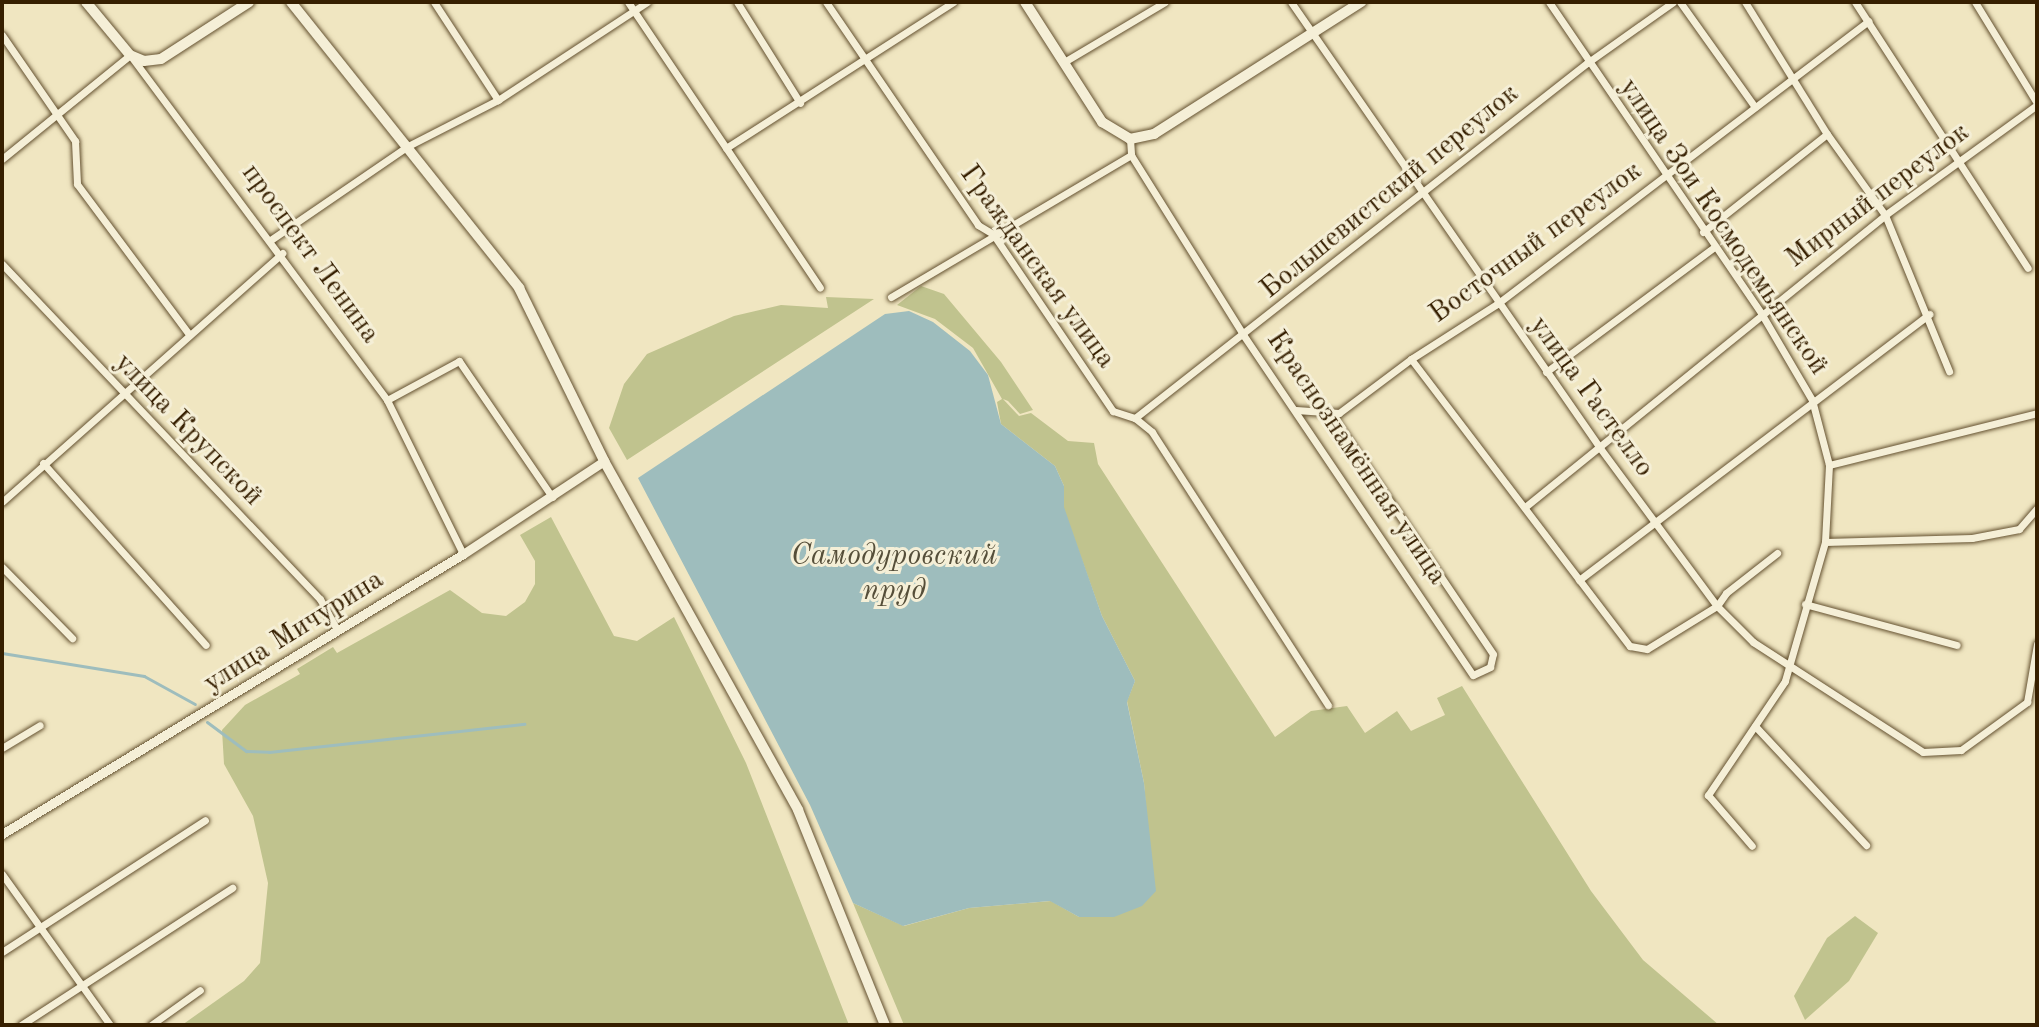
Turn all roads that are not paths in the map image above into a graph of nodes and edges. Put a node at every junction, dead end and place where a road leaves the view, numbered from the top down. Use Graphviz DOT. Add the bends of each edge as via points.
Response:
graph roads {
  1 [pos="86,2"];
  2 [pos="249,2"];
  3 [pos="291,2"];
  4 [pos="434,2"];
  5 [pos="628,2"];
  6 [pos="647,2"];
  7 [pos="737,2"];
  8 [pos="826,2"];
  9 [pos="953,2"];
  10 [pos="1025,2"];
  11 [pos="1165,2"];
  12 [pos="1291,2"];
  13 [pos="1361,2"];
  14 [pos="1549,2"];
  15 [pos="1673,2"];
  16 [pos="1680,2"];
  17 [pos="1745,2"];
  18 [pos="1855,2"];
  19 [pos="1975,2"];
  20 [pos="634,11"];
  21 [pos="1868,21"];
  22 [pos="1311,34"];
  23 [pos="2,35"];
  24 [pos="130,55"];
  25 [pos="866,62"];
  26 [pos="1064,62"];
  27 [pos="1587,63"];
  28 [pos="1791,78"];
  29 [pos="498,100"];
  30 [pos="800,103"];
  31 [pos="2037,104"];
  32 [pos="1755,107"];
  33 [pos="55,116"];
  34 [pos="1827,134"];
  35 [pos="1130,139"];
  36 [pos="408,146"];
  37 [pos="726,148"];
  38 [pos="1131,155"];
  39 [pos="2,159"];
  40 [pos="1957,162"];
  41 [pos="1665,176"];
  42 [pos="1423,196"];
  43 [pos="1885,215"];
  44 [pos="1703,232"];
  45 [pos="993,234"];
  46 [pos="272,239"];
  47 [pos="1713,248"];
  48 [pos="282,253"];
  49 [pos="2,264"];
  50 [pos="2028,268"];
  51 [pos="820,288"];
  52 [pos="891,297"];
  53 [pos="1497,304"];
  54 [pos="1761,313"];
  55 [pos="1930,314"];
  56 [pos="188,333"];
  57 [pos="1244,336"];
  58 [pos="1411,359"];
  59 [pos="1949,371"];
  60 [pos="1546,372"];
  61 [pos="121,392"];
  62 [pos="387,400"];
  63 [pos="1812,400"];
  64 [pos="1296,410"];
  65 [pos="2037,413"];
  66 [pos="1331,414"];
  67 [pos="1135,418"];
  68 [pos="1600,448"];
  69 [pos="604,461"];
  70 [pos="43,463"];
  71 [pos="1829,465"];
  72 [pos="552,497"];
  73 [pos="2,502"];
  74 [pos="1525,507"];
  75 [pos="2037,508"];
  76 [pos="1654,522"];
  77 [pos="1825,542"];
  78 [pos="1777,553"];
  79 [pos="463,554"];
  80 [pos="2,567"];
  81 [pos="1579,580"];
  82 [pos="1805,604"];
  83 [pos="1717,606"];
  84 [pos="337,630"];
  85 [pos="72,638"];
  86 [pos="2037,644"];
  87 [pos="206,645"];
  88 [pos="1957,645"];
  89 [pos="1789,661"];
  90 [pos="1328,705"];
  91 [pos="40,725"];
  92 [pos="1755,726"];
  93 [pos="2,748"];
  94 [pos="205,820"];
  95 [pos="2,834"];
  96 [pos="1866,845"];
  97 [pos="1752,846"];
  98 [pos="2,874"];
  99 [pos="232,888"];
  100 [pos="40,927"];
  101 [pos="2,952"];
  102 [pos="80,983"];
  103 [pos="200,990"];
  104 [pos="21,1025"];
  105 [pos="110,1025"];
  106 [pos="151,1025"];
  107 [pos="885,1025"];
  1 -- 24 [label="main road, проспект Ленина"];
  2 -- 24 [label="main road" via="161,59 144,61"];
  3 -- 36 [label="main road"];
  4 -- 29 [label="street"];
  5 -- 20 [label="street"];
  6 -- 20 [label="street"];
  7 -- 30 [label="street"];
  8 -- 25 [label="street, Гражданская улица"];
  9 -- 25 [label="street"];
  10 -- 26 [label="main road"];
  11 -- 26 [label="street"];
  12 -- 22 [label="street, улица Гастелло"];
  13 -- 22 [label="main road"];
  14 -- 27 [label="street, улица Зои Космодемьянской"];
  15 -- 27 [label="street, Большевистский переулок"];
  16 -- 32 [label="street"];
  17 -- 28 [label="street"];
  18 -- 21 [label="street"];
  19 -- 31 [label="street"];
  20 -- 29 [label="street"];
  20 -- 37 [label="street"];
  21 -- 28 [label="street, Восточный переулок"];
  21 -- 40 [label="street"];
  22 -- 35 [label="main road" via="1154,134"];
  22 -- 42 [label="street, улица Гастелло"];
  23 -- 33 [label="street"];
  24 -- 33 [label="street"];
  24 -- 46 [label="street, проспект Ленина"];
  25 -- 30 [label="street"];
  25 -- 45 [label="street, Гражданская улица" via="978,225"];
  26 -- 35 [label="main road" via="1102,122"];
  27 -- 41 [label="street, улица Зои Космодемьянской"];
  27 -- 42 [label="street, Большевистский переулок"];
  28 -- 32 [label="street, Восточный переулок"];
  28 -- 34 [label="street"];
  29 -- 36 [label="street"];
  30 -- 37 [label="street"];
  31 -- 40 [label="street, Мирный переулок"];
  32 -- 41 [label="street, Восточный переулок"];
  33 -- 39 [label="street"];
  33 -- 56 [label="street" via="75,141 77,184"];
  34 -- 43 [label="street"];
  34 -- 44 [label="street"];
  35 -- 38 [label="street, Краснознамённая улица"];
  36 -- 46 [label="street"];
  36 -- 69 [label="main road" via="519,288"];
  37 -- 51 [label="street"];
  38 -- 45 [label="street"];
  38 -- 57 [label="street, Краснознамённая улица"];
  40 -- 43 [label="street, Мирный переулок"];
  40 -- 50 [label="street"];
  41 -- 44 [label="street, улица Зои Космодемьянской"];
  41 -- 53 [label="street, Восточный переулок"];
  42 -- 53 [label="street, улица Гастелло"];
  42 -- 57 [label="street, Большевистский переулок"];
  43 -- 54 [label="street, Мирный переулок"];
  43 -- 55 [label="street"];
  44 -- 47 [label="street, улица Зои Космодемьянской"];
  45 -- 52 [label="street"];
  45 -- 67 [label="street, Гражданская улица" via="1113,411"];
  46 -- 48 [label="street, проспект Ленина"];
  47 -- 54 [label="street, улица Зои Космодемьянской"];
  47 -- 60 [label="street"];
  48 -- 56 [label="street"];
  48 -- 62 [label="street, проспект Ленина"];
  49 -- 61 [label="street, улица Крупской"];
  53 -- 58 [label="street, Восточный переулок"];
  53 -- 60 [label="street, улица Гастелло"];
  54 -- 63 [label="street, улица Зои Космодемьянской"];
  54 -- 68 [label="street, Мирный переулок"];
  55 -- 59 [label="street"];
  55 -- 63 [label="street"];
  56 -- 61 [label="street"];
  57 -- 64 [label="street, Краснознамённая улица"];
  57 -- 67 [label="street, Большевистский переулок"];
  58 -- 66 [label="street, Восточный переулок"];
  58 -- 74 [label="street"];
  60 -- 68 [label="street, улица Гастелло"];
  61 -- 70 [label="street"];
  61 -- 84 [label="street, улица Крупской" via="320,599"];
  62 -- 72 [label="street" via="459,361"];
  62 -- 79 [label="street, проспект Ленина"];
  63 -- 71 [label="street, улица Зои Космодемьянской"];
  63 -- 76 [label="street"];
  64 -- 66 [label="street"];
  64 -- 66 [label="street, Краснознамённая улица" via="1473,675 1490,667 1493,654"];
  65 -- 71 [label="street" via="1959,428"];
  67 -- 90 [label="street, Гражданская улица" via="1152,432"];
  68 -- 74 [label="street, Мирный переулок"];
  68 -- 76 [label="street, улица Гастелло"];
  69 -- 72 [label="street, улица Мичурина"];
  69 -- 107 [label="main road" via="798,810"];
  70 -- 73 [label="street"];
  70 -- 87 [label="street"];
  71 -- 77 [label="street, улица Зои Космодемьянской"];
  72 -- 79 [label="street, улица Мичурина"];
  74 -- 81 [label="street"];
  75 -- 77 [label="street" via="2019,529 1972,538"];
  76 -- 81 [label="street"];
  76 -- 83 [label="street, улица Гастелло"];
  77 -- 82 [label="street, улица Зои Космодемьянской"];
  78 -- 83 [label="street"];
  79 -- 84 [label="street, улица Мичурина"];
  80 -- 85 [label="street"];
  81 -- 83 [label="street" via="1630,646 1647,649"];
  82 -- 88 [label="street"];
  82 -- 89 [label="street, улица Зои Космодемьянской"];
  83 -- 89 [label="street, улица Гастелло" via="1753,642"];
  84 -- 95 [label="street, улица Мичурина"];
  86 -- 89 [label="street, улица Гастелло" via="2027,702 1961,750 1923,752"];
  89 -- 92 [label="street, улица Зои Космодемьянской" via="1785,681"];
  91 -- 93 [label="street"];
  92 -- 96 [label="street"];
  92 -- 97 [label="street, улица Зои Космодемьянской" via="1708,795"];
  94 -- 100 [label="street"];
  98 -- 100 [label="street"];
  99 -- 102 [label="street"];
  100 -- 101 [label="street"];
  100 -- 102 [label="street"];
  102 -- 104 [label="street"];
  102 -- 105 [label="street"];
  103 -- 106 [label="street"];
}
